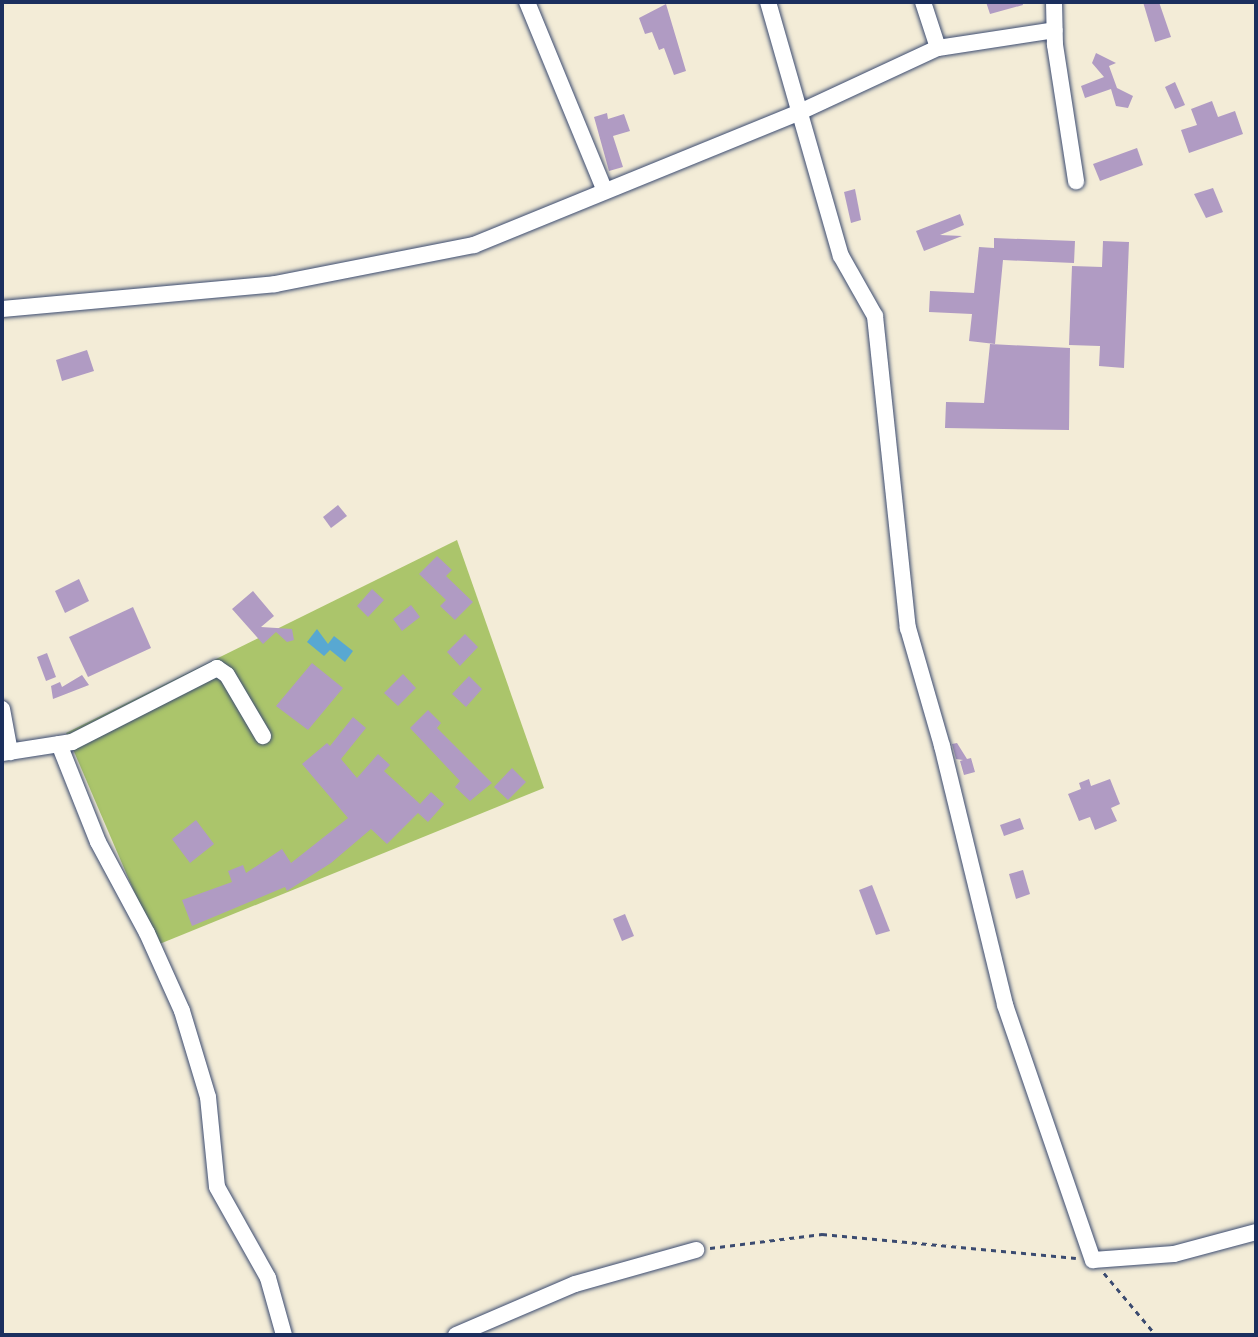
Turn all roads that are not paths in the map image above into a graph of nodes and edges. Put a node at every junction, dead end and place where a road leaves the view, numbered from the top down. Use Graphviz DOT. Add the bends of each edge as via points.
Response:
graph roads {
  1 [pos="527,2"];
  2 [pos="768,2"];
  3 [pos="923,2"];
  4 [pos="1054,2"];
  5 [pos="1055,30"];
  6 [pos="938,48"];
  7 [pos="802,111"];
  8 [pos="1076,181"];
  9 [pos="605,191"];
  10 [pos="2,309"];
  11 [pos="2,709"];
  12 [pos="263,736"];
  13 [pos="59,744"];
  14 [pos="6,753"];
  15 [pos="1256,1232"];
  16 [pos="696,1250"];
  17 [pos="284,1335"];
  18 [pos="456,1335"];
  1 -- 9 [label="street"];
  2 -- 7 [label="street"];
  3 -- 6 [label="street"];
  4 -- 5 [label="street"];
  5 -- 6 [label="street"];
  5 -- 8 [label="street"];
  6 -- 7 [label="street"];
  7 -- 9 [label="street"];
  7 -- 15 [label="street" via="841,256 876,316 908,628 942,746 1005,1005 1093,1260 1174,1254"];
  9 -- 10 [label="street" via="474,245 375,267 275,284"];
  11 -- 14 [label="street"];
  12 -- 13 [label="street" via="227,675 217,668"];
  13 -- 14 [label="street"];
  13 -- 17 [label="street" via="98,842 182,1011 208,1097 217,1187 268,1278"];
  16 -- 18 [label="street" via="575,1284"];
}
